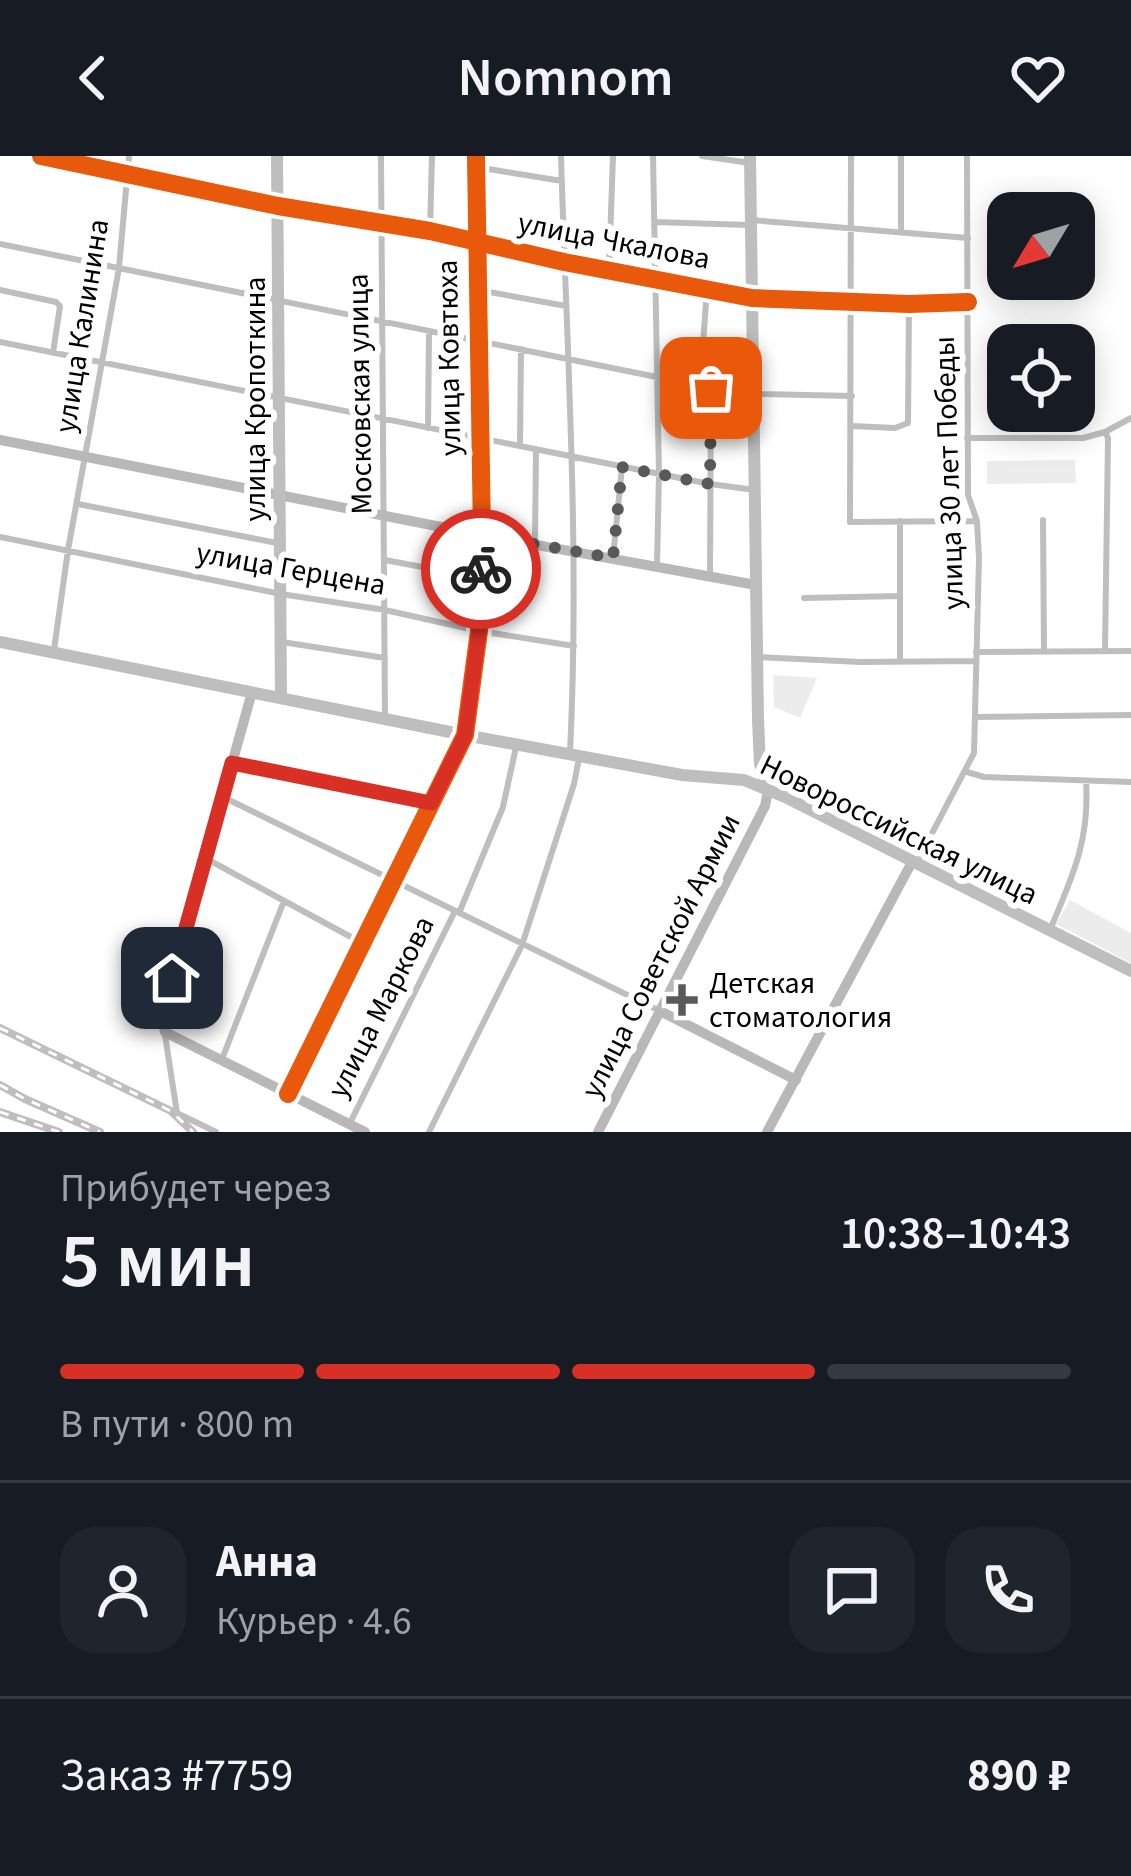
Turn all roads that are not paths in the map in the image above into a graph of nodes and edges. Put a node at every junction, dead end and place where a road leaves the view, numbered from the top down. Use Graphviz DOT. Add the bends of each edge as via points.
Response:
graph roads {
  1 [pos="41,156"];
  2 [pos="129,156"];
  3 [pos="277,156"];
  4 [pos="381,156"];
  5 [pos="432,156"];
  6 [pos="476,156"];
  7 [pos="561,156"];
  8 [pos="613,156"];
  9 [pos="653,156"];
  10 [pos="702,156"];
  11 [pos="850,156"];
  12 [pos="901,156"];
  13 [pos="967,156"];
  14 [pos="750,159"];
  15 [pos="476,167"];
  16 [pos="129,175"];
  17 [pos="562,181"];
  18 [pos="278,206"];
  19 [pos="655,222"];
  20 [pos="382,223"];
  21 [pos="751,223"];
  22 [pos="852,229"];
  23 [pos="430,231"];
  24 [pos="901,233"];
  25 [pos="968,238"];
  26 [pos="0,244"];
  27 [pos="478,244"];
  28 [pos="564,262"];
  29 [pos="118,268"];
  30 [pos="608,270"];
  31 [pos="656,280"];
  32 [pos="0,290"];
  33 [pos="478,290"];
  34 [pos="707,290"];
  35 [pos="752,298"];
  36 [pos="278,301"];
  37 [pos="852,302"];
  38 [pos="968,302"];
  39 [pos="909,304"];
  40 [pos="566,306"];
  41 [pos="383,322"];
  42 [pos="429,332"];
  43 [pos="478,341"];
  44 [pos="0,342"];
  45 [pos="521,349"];
  46 [pos="53,353"];
  47 [pos="569,358"];
  48 [pos="101,364"];
  49 [pos="656,375"];
  50 [pos="700,385"];
  51 [pos="711,388"];
  52 [pos="754,393"];
  53 [pos="852,396"];
  54 [pos="279,398"];
  55 [pos="1131,418"];
  56 [pos="383,419"];
  57 [pos="852,426"];
  58 [pos="428,428"];
  59 [pos="1105,432"];
  60 [pos="479,437"];
  61 [pos="967,438"];
  62 [pos="0,440"];
  63 [pos="520,446"];
  64 [pos="536,449"];
  65 [pos="572,454"];
  66 [pos="85,457"];
  67 [pos="622,467"];
  68 [pos="659,474"];
  69 [pos="710,484"];
  70 [pos="755,490"];
  71 [pos="280,494"];
  72 [pos="77,504"];
  73 [pos="385,515"];
  74 [pos="1042,520"];
  75 [pos="900,521"];
  76 [pos="977,521"];
  77 [pos="482,535"];
  78 [pos="0,537"];
  79 [pos="280,543"];
  80 [pos="535,544"];
  81 [pos="68,550"];
  82 [pos="573,551"];
  83 [pos="613,558"];
  84 [pos="385,560"];
  85 [pos="657,566"];
  86 [pos="710,576"];
  87 [pos="480,578"];
  88 [pos="756,585"];
  89 [pos="281,594"];
  90 [pos="900,596"];
  91 [pos="804,598"];
  92 [pos="385,610"];
  93 [pos="479,631"];
  94 [pos="0,642"];
  95 [pos="281,642"];
  96 [pos="574,646"];
  97 [pos="1044,651"];
  98 [pos="1105,651"];
  99 [pos="1131,651"];
  100 [pos="54,652"];
  101 [pos="976,656"];
  102 [pos="757,657"];
  103 [pos="385,658"];
  104 [pos="900,662"];
  105 [pos="252,692"];
  106 [pos="281,698"];
  107 [pos="1131,715"];
  108 [pos="975,717"];
  109 [pos="385,719"];
  110 [pos="465,735"];
  111 [pos="516,744"];
  112 [pos="575,755"];
  113 [pos="232,763"];
  114 [pos="966,772"];
  115 [pos="1086,782"];
  116 [pos="1131,782"];
  117 [pos="768,791"];
  118 [pos="223,796"];
  119 [pos="431,803"];
  120 [pos="206,859"];
  121 [pos="914,863"];
  122 [pos="393,880"];
  123 [pos="284,901"];
  124 [pos="457,912"];
  125 [pos="1050,930"];
  126 [pos="362,943"];
  127 [pos="522,946"];
  128 [pos="1131,971"];
  129 [pos="660,1011"];
  130 [pos="165,1032"];
  131 [pos="221,1061"];
  132 [pos="796,1080"];
  133 [pos="288,1094"];
  134 [pos="350,1127"];
  135 [pos="216,1132"];
  136 [pos="364,1132"];
  137 [pos="429,1132"];
  138 [pos="598,1132"];
  139 [pos="767,1132"];
  1 -- 16 [label="street, улица Чкалова"];
  2 -- 16 [label="street, улица Калинина"];
  3 -- 18 [label="main road, улица Кропоткина"];
  4 -- 20 [label="street, Московская улица"];
  5 -- 23 [label="street"];
  6 -- 15 [label="street, улица Ковтюха"];
  7 -- 17 [label="street"];
  8 -- 30 [label="street"];
  9 -- 19 [label="street"];
  10 -- 14 [label="street"];
  11 -- 22 [label="street"];
  12 -- 24 [label="street"];
  13 -- 25 [label="street, улица 30 лет Победы"];
  14 -- 21 [label="main road, улица Советской Армии"];
  15 -- 17 [label="street"];
  15 -- 27 [label="street, улица Ковтюха"];
  16 -- 18 [label="street, улица Чкалова"];
  16 -- 29 [label="street, улица Калинина"];
  17 -- 28 [label="street"];
  18 -- 20 [label="street, улица Чкалова"];
  18 -- 36 [label="main road, улица Кропоткина"];
  19 -- 21 [label="street"];
  19 -- 31 [label="street"];
  20 -- 23 [label="street, улица Чкалова"];
  20 -- 41 [label="street, Московская улица"];
  21 -- 22 [label="street"];
  21 -- 35 [label="main road, улица Советской Армии"];
  22 -- 24 [label="street"];
  22 -- 37 [label="street"];
  23 -- 27 [label="street, улица Чкалова"];
  24 -- 25 [label="street"];
  25 -- 38 [label="street, улица 30 лет Победы"];
  26 -- 29 [label="street"];
  27 -- 28 [label="street, улица Чкалова"];
  27 -- 33 [label="street, улица Ковтюха"];
  28 -- 30 [label="street, улица Чкалова"];
  28 -- 40 [label="street"];
  29 -- 36 [label="street"];
  29 -- 48 [label="street, улица Калинина"];
  30 -- 31 [label="street, улица Чкалова"];
  31 -- 34 [label="street, улица Чкалова"];
  31 -- 49 [label="street"];
  32 -- 46 [label="street" via="60,306"];
  33 -- 40 [label="street, улица Ковтюха"];
  33 -- 43 [label="street, улица Ковтюха"];
  34 -- 35 [label="street, улица Чкалова"];
  34 -- 50 [label="street"];
  35 -- 37 [label="street, улица Чкалова"];
  35 -- 52 [label="main road, улица Советской Армии"];
  36 -- 41 [label="street"];
  36 -- 54 [label="main road, улица Кропоткина"];
  37 -- 39 [label="street, улица Чкалова"];
  37 -- 53 [label="street"];
  38 -- 39 [label="street, улица Чкалова"];
  38 -- 61 [label="street, улица 30 лет Победы"];
  39 -- 57 [label="street" via="908,423"];
  40 -- 47 [label="street"];
  41 -- 42 [label="street"];
  41 -- 56 [label="street, Московская улица"];
  42 -- 43 [label="street"];
  42 -- 58 [label="street"];
  43 -- 45 [label="street"];
  43 -- 60 [label="street, улица Ковтюха"];
  44 -- 46 [label="street"];
  45 -- 47 [label="street"];
  45 -- 63 [label="street"];
  46 -- 48 [label="street"];
  47 -- 49 [label="street"];
  47 -- 65 [label="street"];
  48 -- 54 [label="street"];
  48 -- 66 [label="street, улица Калинина"];
  49 -- 50 [label="street"];
  49 -- 68 [label="street"];
  50 -- 51 [label="street"];
  51 -- 52 [label="street"];
  51 -- 69 [label="street"];
  52 -- 53 [label="street"];
  52 -- 70 [label="main road, улица Советской Армии"];
  53 -- 57 [label="street"];
  54 -- 56 [label="street"];
  54 -- 71 [label="main road, улица Кропоткина"];
  55 -- 59 [label="street"];
  56 -- 58 [label="street"];
  56 -- 73 [label="street, Московская улица"];
  57 -- 75 [label="street" via="850,522"];
  58 -- 60 [label="street"];
  59 -- 61 [label="street"];
  59 -- 98 [label="street"];
  60 -- 63 [label="street"];
  60 -- 77 [label="street, улица Ковтюха"];
  61 -- 76 [label="street, улица 30 лет Победы"];
  62 -- 66 [label="street"];
  63 -- 64 [label="street"];
  64 -- 65 [label="street"];
  64 -- 80 [label="street"];
  65 -- 67 [label="street"];
  65 -- 82 [label="street"];
  66 -- 71 [label="street"];
  66 -- 72 [label="street, улица Калинина"];
  67 -- 68 [label="street"];
  67 -- 83 [label="street"];
  68 -- 69 [label="street"];
  68 -- 85 [label="street"];
  69 -- 70 [label="street"];
  69 -- 86 [label="street"];
  70 -- 88 [label="main road, улица Советской Армии"];
  71 -- 73 [label="street"];
  71 -- 79 [label="main road, улица Кропоткина"];
  72 -- 79 [label="street"];
  72 -- 81 [label="street, улица Калинина"];
  73 -- 77 [label="street"];
  73 -- 84 [label="street, Московская улица"];
  74 -- 97 [label="street"];
  75 -- 76 [label="street"];
  75 -- 90 [label="street"];
  76 -- 101 [label="street, улица 30 лет Победы"];
  77 -- 80 [label="street"];
  77 -- 87 [label="street, улица Ковтюха"];
  78 -- 81 [label="street, улица Герцена"];
  79 -- 89 [label="main road, улица Кропоткина"];
  80 -- 82 [label="street"];
  81 -- 89 [label="street, улица Герцена"];
  81 -- 100 [label="street, улица Калинина"];
  82 -- 83 [label="street"];
  82 -- 96 [label="street"];
  83 -- 85 [label="street"];
  84 -- 87 [label="street"];
  84 -- 92 [label="street, Московская улица"];
  85 -- 86 [label="street"];
  86 -- 88 [label="street"];
  87 -- 93 [label="street, улица Ковтюха"];
  88 -- 102 [label="main road, улица Советской Армии"];
  89 -- 92 [label="street, улица Герцена"];
  89 -- 95 [label="main road, улица Кропоткина"];
  90 -- 91 [label="street"];
  90 -- 104 [label="street"];
  92 -- 93 [label="street, улица Герцена"];
  92 -- 103 [label="street, Московская улица"];
  93 -- 96 [label="street, улица Герцена"];
  93 -- 110 [label="street, улица Ковтюха"];
  94 -- 100 [label="main road, Новороссийская улица"];
  95 -- 103 [label="street"];
  95 -- 106 [label="main road, улица Кропоткина"];
  96 -- 112 [label="street"];
  97 -- 98 [label="street"];
  97 -- 101 [label="street"];
  98 -- 99 [label="street"];
  100 -- 105 [label="main road, Новороссийская улица"];
  101 -- 104 [label="street"];
  101 -- 108 [label="street, улица 30 лет Победы"];
  102 -- 104 [label="street"];
  102 -- 117 [label="main road, улица Советской Армии"];
  103 -- 109 [label="street, Московская улица"];
  105 -- 106 [label="main road, Новороссийская улица"];
  105 -- 113 [label="street"];
  106 -- 109 [label="main road, Новороссийская улица"];
  107 -- 108 [label="street"];
  108 -- 114 [label="street, улица 30 лет Победы"];
  109 -- 110 [label="main road, Новороссийская улица"];
  110 -- 111 [label="main road, Новороссийская улица"];
  110 -- 119 [label="street, улица Ковтюха"];
  111 -- 112 [label="main road, Новороссийская улица"];
  111 -- 124 [label="street, улица Маркова" via="503,807"];
  112 -- 117 [label="main road, Новороссийская улица"];
  112 -- 127 [label="street" via="574,784"];
  113 -- 118 [label="street"];
  113 -- 119 [label="street"];
  114 -- 115 [label="street"];
  114 -- 121 [label="street, улица 30 лет Победы"];
  115 -- 116 [label="street"];
  115 -- 125 [label="street" via="1080,857"];
  117 -- 121 [label="main road, Новороссийская улица"];
  117 -- 129 [label="street, улица Советской Армии"];
  118 -- 120 [label="street"];
  118 -- 122 [label="street"];
  119 -- 122 [label="street, улица Ковтюха"];
  120 -- 123 [label="street"];
  120 -- 130 [label="street" via="161,1017"];
  121 -- 125 [label="main road, Новороссийская улица"];
  121 -- 132 [label="street, улица 30 лет Победы"];
  122 -- 124 [label="street"];
  122 -- 126 [label="street, улица Ковтюха"];
  123 -- 126 [label="street"];
  123 -- 131 [label="street"];
  124 -- 127 [label="street"];
  124 -- 134 [label="street, улица Маркова"];
  125 -- 128 [label="main road, Новороссийская улица"];
  126 -- 133 [label="street, улица Ковтюха"];
  127 -- 129 [label="street"];
  127 -- 137 [label="street"];
  129 -- 132 [label="street"];
  129 -- 138 [label="street, улица Советской Армии"];
  130 -- 131 [label="street, улица Маркова"];
  130 -- 135 [label="street" via="177,1113"];
  131 -- 133 [label="street, улица Маркова"];
  132 -- 139 [label="street, улица 30 лет Победы"];
  133 -- 134 [label="street, улица Маркова"];
  134 -- 136 [label="street, улица Маркова"];
}
